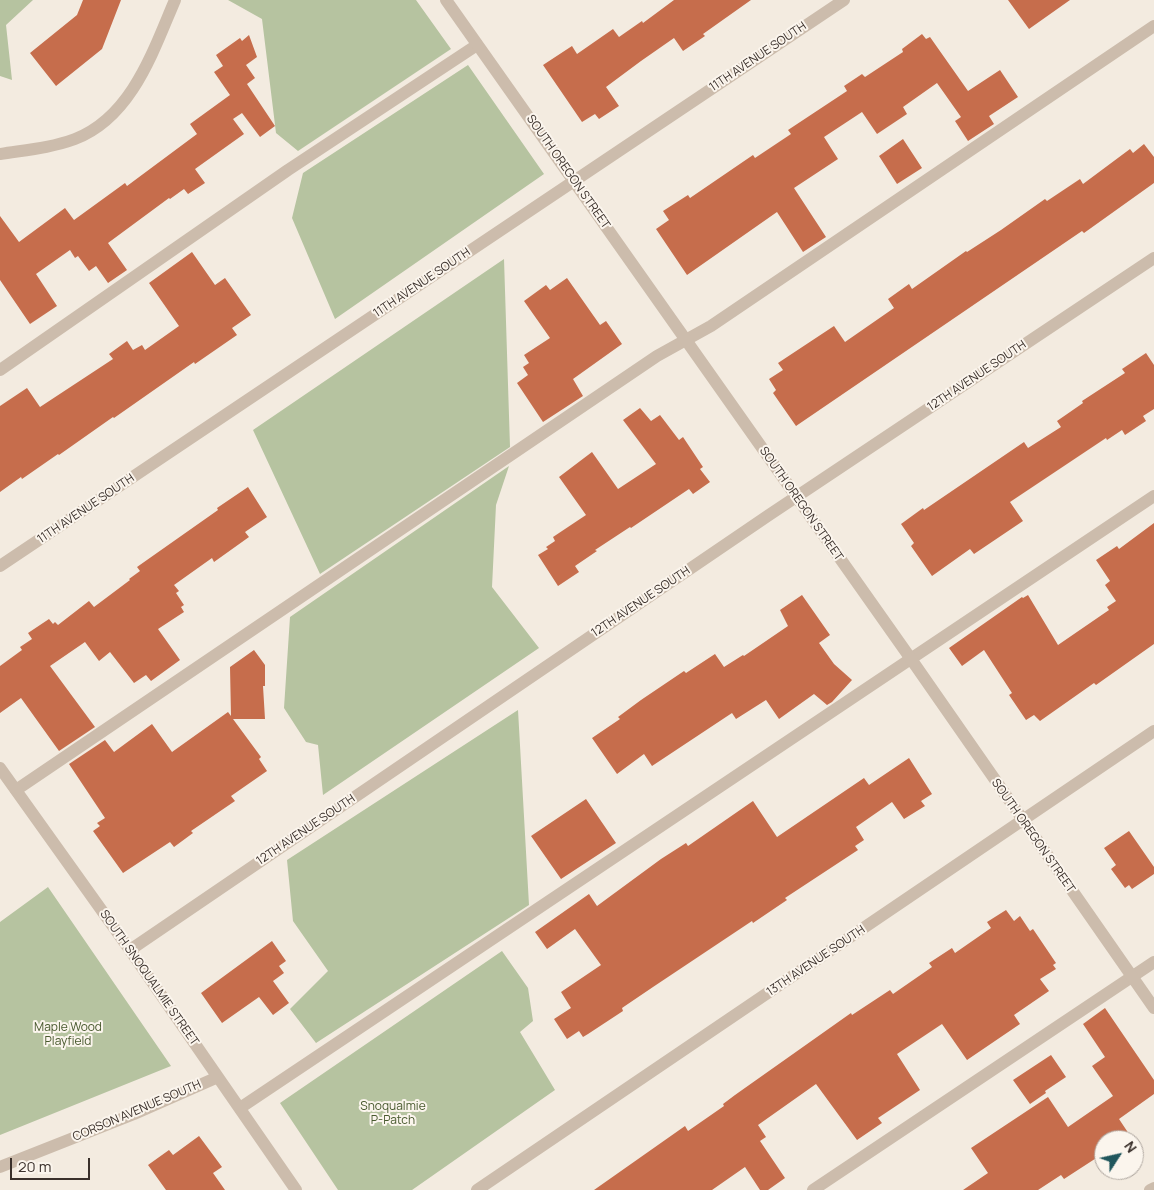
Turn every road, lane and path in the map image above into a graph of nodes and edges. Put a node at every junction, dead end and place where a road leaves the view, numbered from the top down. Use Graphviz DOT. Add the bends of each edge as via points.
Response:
graph roads {
  1 [pos="175,0"];
  2 [pos="446,0"];
  3 [pos="844,0"];
  4 [pos="1154,26"];
  5 [pos="477,45"];
  6 [pos="0,154"];
  7 [pos="574,181"];
  8 [pos="1154,258"];
  9 [pos="687,340"];
  10 [pos="0,370"];
  11 [pos="1154,496"];
  12 [pos="796,497"];
  13 [pos="0,566"];
  14 [pos="911,659"];
  15 [pos="1154,731"];
  16 [pos="0,768"];
  17 [pos="16,790"];
  18 [pos="1022,821"];
  19 [pos="130,950"];
  20 [pos="1154,962"];
  21 [pos="1132,976"];
  22 [pos="1154,1008"];
  23 [pos="218,1077"];
  24 [pos="240,1108"];
  25 [pos="0,1167"];
  26 [pos="1154,1188"];
  27 [pos="296,1190"];
  28 [pos="477,1190"];
  29 [pos="813,1190"];
  30 [pos="1150,1190"];
  1 -- 6 [label="street" via="145,70 117,109 77,138"];
  2 -- 5 [label="street, SOUTH OREGON STREET"];
  3 -- 7 [label="street, 11TH AVENUE SOUTH"];
  4 -- 9 [label="street"];
  5 -- 7 [label="street, SOUTH OREGON STREET"];
  5 -- 10 [label="street" via="288,170"];
  7 -- 9 [label="street, SOUTH OREGON STREET"];
  7 -- 13 [label="street, 11TH AVENUE SOUTH"];
  8 -- 12 [label="street, 12TH AVENUE SOUTH"];
  9 -- 12 [label="street, SOUTH OREGON STREET"];
  9 -- 17 [label="street" via="641,367"];
  11 -- 14 [label="street"];
  12 -- 14 [label="street, SOUTH OREGON STREET"];
  12 -- 19 [label="street, 12TH AVENUE SOUTH"];
  14 -- 18 [label="street, SOUTH OREGON STREET"];
  14 -- 24 [label="street"];
  15 -- 18 [label="street, 13TH AVENUE SOUTH"];
  16 -- 17 [label="street, SOUTH SNOQUALMIE STREET"];
  17 -- 19 [label="street, SOUTH SNOQUALMIE STREET"];
  18 -- 21 [label="street, SOUTH OREGON STREET"];
  18 -- 28 [label="street, 13TH AVENUE SOUTH"];
  19 -- 23 [label="street, SOUTH SNOQUALMIE STREET"];
  20 -- 21 [label="street"];
  21 -- 22 [label="street, SOUTH OREGON STREET"];
  21 -- 29 [label="street"];
  23 -- 24 [label="street, SOUTH SNOQUALMIE STREET"];
  23 -- 25 [label="street, CORSON AVENUE SOUTH"];
  24 -- 27 [label="street, SOUTH SNOQUALMIE STREET"];
  26 -- 30 [label="street"];
}
